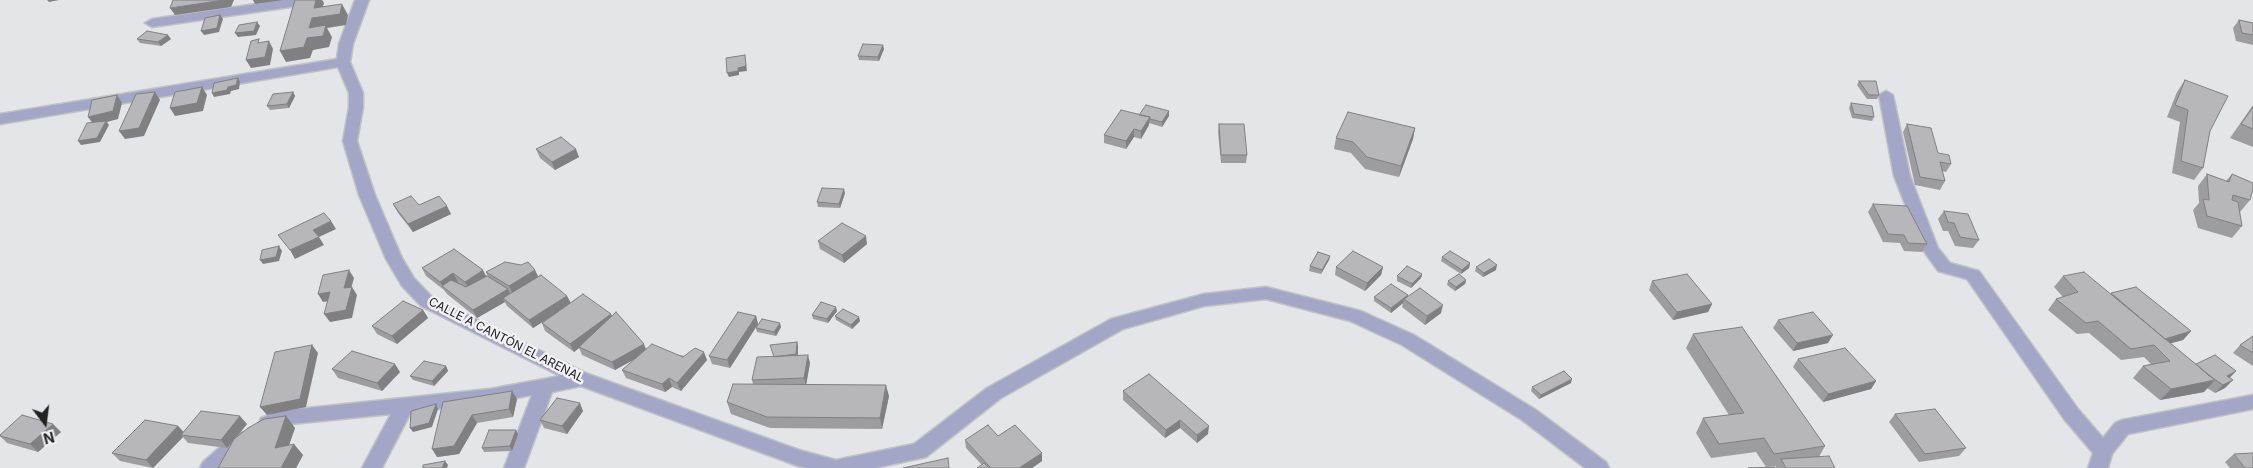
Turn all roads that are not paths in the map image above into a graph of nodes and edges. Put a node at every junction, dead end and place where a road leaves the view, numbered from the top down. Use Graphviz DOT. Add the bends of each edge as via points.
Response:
graph roads {
  1 [pos="311,0"];
  2 [pos="362,0"];
  3 [pos="152,23"];
  4 [pos="344,62"];
  5 [pos="1886,94"];
  6 [pos="0,119"];
  7 [pos="582,379"];
  8 [pos="545,386"];
  9 [pos="2253,402"];
  10 [pos="406,406"];
  11 [pos="2101,460"];
  12 [pos="210,468"];
  13 [pos="372,468"];
  14 [pos="514,468"];
  15 [pos="836,468"];
  16 [pos="1598,468"];
  1 -- 3 [label="street"];
  2 -- 4 [label="street" via="346,44"];
  4 -- 6 [label="street"];
  4 -- 7 [label="street, CALLE A CANTÓN EL ARENAL" via="356,93 350,141 367,195 394,259 408,282 427,302"];
  5 -- 11 [label="street" via="1902,176 1932,250 1944,267 1973,275"];
  7 -- 8 [label="street"];
  7 -- 15 [label="street, CALLE A CANTÓN EL ARENAL" via="798,458"];
  8 -- 10 [label="street"];
  8 -- 14 [label="street"];
  9 -- 11 [label="street" via="2122,428"];
  10 -- 12 [label="street" via="280,418 256,427"];
  10 -- 13 [label="street"];
  15 -- 16 [label="street" via="919,451 994,393 1117,324 1204,300 1266,294 1355,316 1408,340 1529,415"];
}
